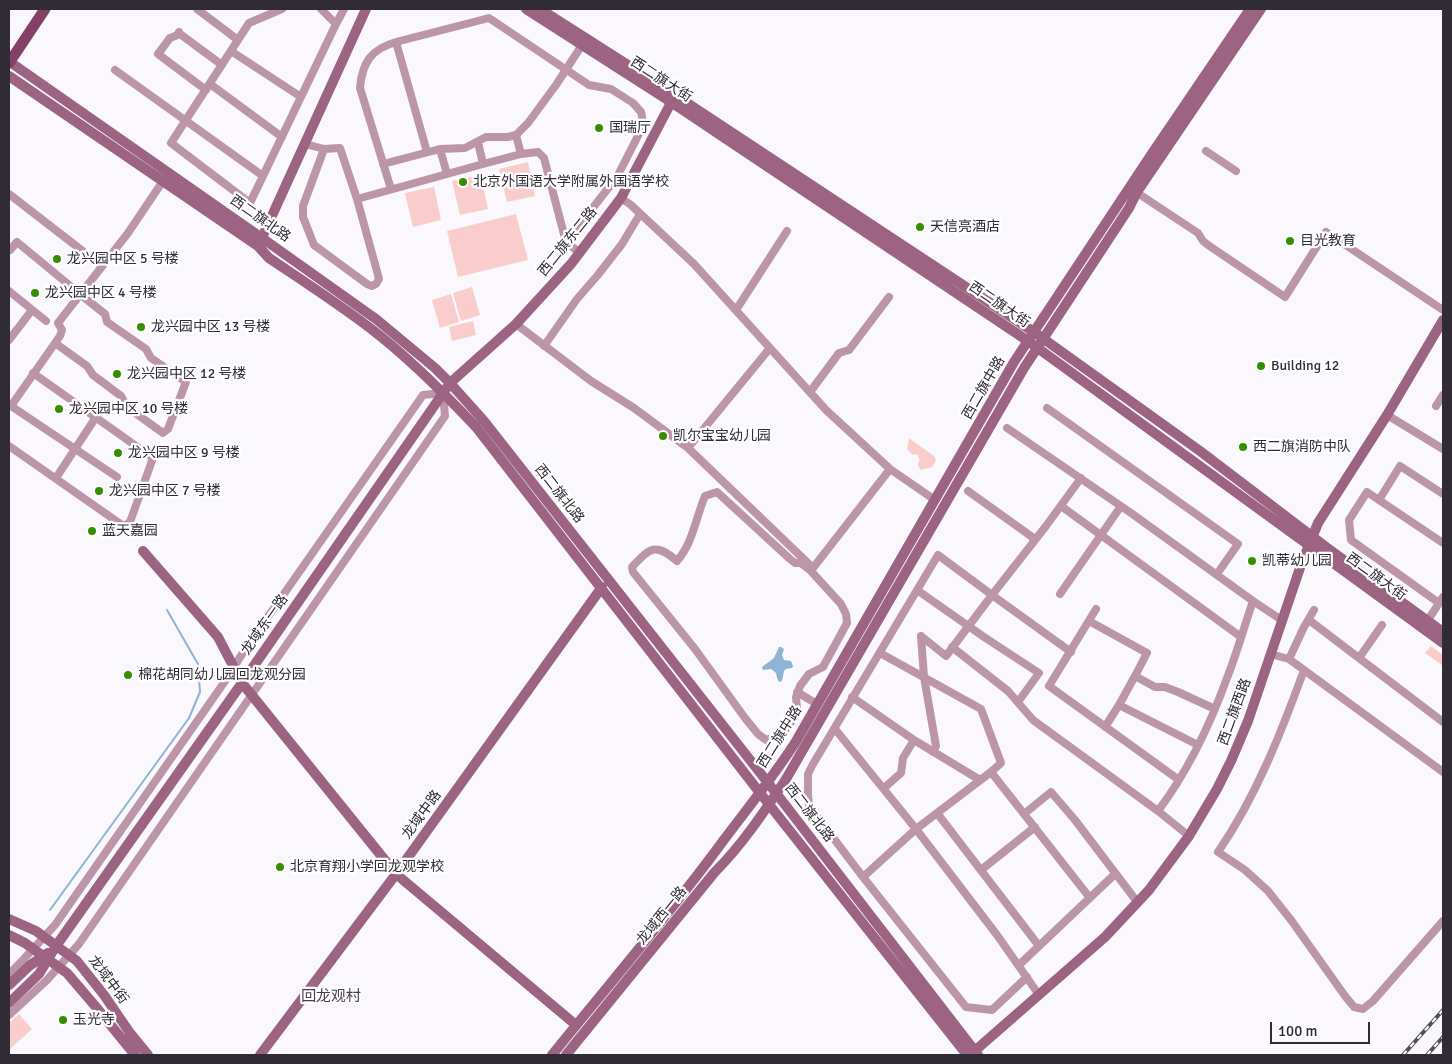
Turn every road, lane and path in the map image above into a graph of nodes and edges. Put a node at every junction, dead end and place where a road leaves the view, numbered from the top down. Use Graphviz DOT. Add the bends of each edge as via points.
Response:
graph roads {
  1 [pos="45,9"];
  2 [pos="197,9"];
  3 [pos="282,9"];
  4 [pos="321,9"];
  5 [pos="344,9"];
  6 [pos="366,9"];
  7 [pos="526,9"];
  8 [pos="540,9"];
  9 [pos="1250,9"];
  10 [pos="1261,9"];
  11 [pos="270,11"];
  12 [pos="336,24"];
  13 [pos="238,40"];
  14 [pos="396,42"];
  15 [pos="582,45"];
  16 [pos="231,52"];
  17 [pos="9,62"];
  18 [pos="222,65"];
  19 [pos="567,69"];
  20 [pos="115,70"];
  21 [pos="9,76"];
  22 [pos="208,87"];
  23 [pos="301,97"];
  24 [pos="673,98"];
  25 [pos="186,121"];
  26 [pos="516,135"];
  27 [pos="282,137"];
  28 [pos="478,142"];
  29 [pos="305,144"];
  30 [pos="324,149"];
  31 [pos="440,149"];
  32 [pos="1206,150"];
  33 [pos="427,152"];
  34 [pos="521,154"];
  35 [pos="383,164"];
  36 [pos="483,164"];
  37 [pos="1236,171"];
  38 [pos="447,174"];
  39 [pos="263,176"];
  40 [pos="163,181"];
  41 [pos="391,189"];
  42 [pos="1133,190"];
  43 [pos="9,194"];
  44 [pos="621,198"];
  45 [pos="357,199"];
  46 [pos="640,214"];
  47 [pos="787,231"];
  48 [pos="260,242"];
  49 [pos="566,242"];
  50 [pos="9,250"];
  51 [pos="580,253"];
  52 [pos="102,266"];
  53 [pos="74,289"];
  54 [pos="9,291"];
  55 [pos="81,295"];
  56 [pos="889,297"];
  57 [pos="32,310"];
  58 [pos="736,310"];
  59 [pos="1443,310"];
  60 [pos="1443,320"];
  61 [pos="46,321"];
  62 [pos="516,324"];
  63 [pos="1031,336"];
  64 [pos="9,340"];
  65 [pos="55,343"];
  66 [pos="1040,343"];
  67 [pos="544,346"];
  68 [pos="770,348"];
  69 [pos="33,373"];
  70 [pos="450,383"];
  71 [pos="810,392"];
  72 [pos="443,393"];
  73 [pos="1443,396"];
  74 [pos="10,405"];
  75 [pos="1436,406"];
  76 [pos="1047,408"];
  77 [pos="1387,415"];
  78 [pos="96,417"];
  79 [pos="1007,428"];
  80 [pos="9,446"];
  81 [pos="688,448"];
  82 [pos="75,449"];
  83 [pos="1443,449"];
  84 [pos="890,469"];
  85 [pos="117,477"];
  86 [pos="56,478"];
  87 [pos="1081,478"];
  88 [pos="968,491"];
  89 [pos="1443,494"];
  90 [pos="935,500"];
  91 [pos="1379,500"];
  92 [pos="1061,506"];
  93 [pos="1121,506"];
  94 [pos="1101,535"];
  95 [pos="1035,539"];
  96 [pos="1310,540"];
  97 [pos="1443,543"];
  98 [pos="143,551"];
  99 [pos="1217,574"];
  100 [pos="602,587"];
  101 [pos="917,590"];
  102 [pos="992,594"];
  103 [pos="1060,594"];
  104 [pos="1442,599"];
  105 [pos="1253,601"];
  106 [pos="1096,609"];
  107 [pos="1314,610"];
  108 [pos="1309,620"];
  109 [pos="1428,620"];
  110 [pos="1089,621"];
  111 [pos="1283,621"];
  112 [pos="969,626"];
  113 [pos="1382,626"];
  114 [pos="1443,632"];
  115 [pos="1241,637"];
  116 [pos="1443,642"];
  117 [pos="952,647"];
  118 [pos="1071,652"];
  119 [pos="880,653"];
  120 [pos="1270,654"];
  121 [pos="1359,658"];
  122 [pos="1289,659"];
  123 [pos="1304,670"];
  124 [pos="1135,676"];
  125 [pos="924,677"];
  126 [pos="242,683"];
  127 [pos="797,692"];
  128 [pos="252,695"];
  129 [pos="852,697"];
  130 [pos="1018,702"];
  131 [pos="817,704"];
  132 [pos="1119,705"];
  133 [pos="1215,709"];
  134 [pos="1443,722"];
  135 [pos="1105,727"];
  136 [pos="835,728"];
  137 [pos="914,740"];
  138 [pos="1198,745"];
  139 [pos="933,752"];
  140 [pos="991,772"];
  141 [pos="1443,772"];
  142 [pos="980,780"];
  143 [pos="1178,780"];
  144 [pos="767,782"];
  145 [pos="884,788"];
  146 [pos="760,792"];
  147 [pos="776,793"];
  148 [pos="770,805"];
  149 [pos="1158,811"];
  150 [pos="937,813"];
  151 [pos="1024,814"];
  152 [pos="1035,827"];
  153 [pos="916,829"];
  154 [pos="1189,836"];
  155 [pos="981,870"];
  156 [pos="396,874"];
  157 [pos="1115,874"];
  158 [pos="863,877"];
  159 [pos="1090,898"];
  160 [pos="1138,903"];
  161 [pos="9,919"];
  162 [pos="1443,921"];
  163 [pos="9,936"];
  164 [pos="44,937"];
  165 [pos="56,946"];
  166 [pos="1039,946"];
  167 [pos="34,949"];
  168 [pos="69,955"];
  169 [pos="46,958"];
  170 [pos="1019,965"];
  171 [pos="59,967"];
  172 [pos="9,974"];
  173 [pos="1027,977"];
  174 [pos="9,985"];
  175 [pos="1040,995"];
  176 [pos="9,1003"];
  177 [pos="9,1015"];
  178 [pos="576,1025"];
  179 [pos="972,1054"];
  180 [pos="134,1055"];
  181 [pos="148,1055"];
  182 [pos="260,1055"];
  183 [pos="552,1055"];
  184 [pos="566,1055"];
  1 -- 17 [label="main road"];
  2 -- 13 [label="street"];
  3 -- 11 [label="street"];
  4 -- 12 [label="street"];
  5 -- 12 [label="street"];
  6 -- 29 [label="main road"];
  7 -- 15 [label="main road, 西二旗大街"];
  8 -- 24 [label="main road, 西二旗大街"];
  9 -- 42 [label="main road, 西二旗中路"];
  10 -- 42 [label="main road, 西二旗中路"];
  11 -- 13 [label="street" via="249,23"];
  12 -- 23 [label="street"];
  13 -- 16 [label="street"];
  14 -- 19 [label="street" via="488,18"];
  14 -- 33 [label="street"];
  14 -- 35 [label="street" via="373,54 361,78 360,88"];
  15 -- 19 [label="street"];
  15 -- 24 [label="main road, 西二旗大街"];
  16 -- 18 [label="street"];
  16 -- 23 [label="street"];
  17 -- 48 [label="main road, 西二旗北路"];
  18 -- 22 [label="street"];
  18 -- 22 [label="street" via="180,33 170,38 158,54"];
  19 -- 26 [label="street"];
  19 -- 49 [label="street" via="590,85 611,89 633,103 644,122 617,177"];
  20 -- 25 [label="street"];
  21 -- 40 [label="main road, 西二旗北路"];
  22 -- 25 [label="street"];
  22 -- 27 [label="street"];
  23 -- 27 [label="street"];
  24 -- 44 [label="main road, 西二旗东二路"];
  24 -- 63 [label="main road, 西二旗大街"];
  25 -- 39 [label="street"];
  25 -- 39 [label="street" via="171,144 250,203"];
  26 -- 28 [label="street" via="488,137"];
  26 -- 34 [label="street"];
  27 -- 39 [label="street"];
  28 -- 31 [label="street" via="462,148"];
  28 -- 36 [label="street"];
  29 -- 30 [label="street"];
  29 -- 48 [label="main road"];
  30 -- 45 [label="street" via="340,148"];
  30 -- 45 [label="street" via="303,206 303,217 314,245 372,286 379,280"];
  31 -- 33 [label="street"];
  31 -- 38 [label="street"];
  32 -- 37 [label="street"];
  33 -- 35 [label="street"];
  34 -- 36 [label="street"];
  34 -- 49 [label="street" via="536,152 542,156"];
  35 -- 41 [label="street"];
  36 -- 38 [label="street"];
  38 -- 41 [label="street"];
  40 -- 48 [label="main road, 西二旗北路"];
  40 -- 52 [label="street"];
  41 -- 45 [label="street"];
  42 -- 59 [label="street" via="1198,233 1208,246 1285,297 1326,232"];
  42 -- 63 [label="main road, 西二旗中路"];
  42 -- 66 [label="main road, 西二旗中路" via="1129,208"];
  43 -- 52 [label="street"];
  44 -- 46 [label="street"];
  44 -- 51 [label="main road, 西二旗东二路"];
  46 -- 58 [label="street" via="694,264"];
  46 -- 67 [label="street" via="622,244"];
  47 -- 58 [label="street"];
  48 -- 70 [label="main road, 西二旗北路" via="376,319"];
  48 -- 72 [label="main road, 西二旗北路" via="269,258 370,328"];
  49 -- 51 [label="street"];
  50 -- 53 [label="street" via="16,242"];
  51 -- 62 [label="main road, 西二旗东二路"];
  52 -- 55 [label="street"];
  54 -- 57 [label="street"];
  55 -- 65 [label="street" via="58,323 62,330"];
  55 -- 65 [label="street" via="105,314 107,322 186,382 168,429 163,433 127,407 122,396"];
  56 -- 71 [label="street" via="849,350 839,354"];
  57 -- 61 [label="street"];
  57 -- 64 [label="street"];
  58 -- 68 [label="street"];
  60 -- 77 [label="main road, 西二旗西路"];
  62 -- 67 [label="street"];
  62 -- 70 [label="main road, 西二旗东二路"];
  63 -- 66 [label="main road, 西二旗大街"];
  63 -- 90 [label="main road, 西二旗中路"];
  65 -- 69 [label="street"];
  66 -- 96 [label="main road, 西二旗大街" via="1200,451"];
  66 -- 147 [label="main road, 西二旗中路"];
  67 -- 81 [label="street"];
  68 -- 71 [label="street"];
  68 -- 81 [label="street"];
  69 -- 74 [label="street"];
  69 -- 78 [label="street"];
  70 -- 72 [label="main road, 龙域东一路"];
  70 -- 144 [label="main road, 西二旗北路" via="484,421"];
  71 -- 84 [label="street"];
  72 -- 100 [label="main road, 西二旗北路" via="476,427"];
  72 -- 126 [label="main road, 龙域东一路"];
  72 -- 128 [label="street" via="445,416"];
  72 -- 164 [label="street" via="423,395"];
  73 -- 75 [label="street"];
  74 -- 82 [label="street"];
  76 -- 99 [label="street" via="1238,544"];
  77 -- 83 [label="street"];
  77 -- 96 [label="main road, 西二旗西路"];
  78 -- 82 [label="street"];
  78 -- 86 [label="street" via="153,458 130,522 122,525"];
  79 -- 87 [label="street"];
  80 -- 86 [label="street"];
  81 -- 84 [label="street" via="813,568"];
  82 -- 85 [label="street"];
  82 -- 86 [label="street"];
  84 -- 90 [label="street"];
  87 -- 92 [label="street"];
  87 -- 93 [label="street"];
  88 -- 95 [label="street"];
  89 -- 91 [label="street" via="1400,466"];
  90 -- 131 [label="main road, 西二旗中路"];
  91 -- 97 [label="street"];
  91 -- 104 [label="street" via="1367,492 1349,520 1351,540"];
  92 -- 94 [label="street"];
  92 -- 95 [label="street"];
  93 -- 94 [label="street"];
  93 -- 99 [label="street"];
  94 -- 103 [label="street"];
  94 -- 115 [label="street"];
  95 -- 102 [label="street"];
  96 -- 109 [label="main road, 西二旗大街"];
  96 -- 111 [label="main road, 西二旗西路"];
  96 -- 116 [label="main road, 西二旗大街"];
  98 -- 126 [label="main road" via="218,638"];
  99 -- 105 [label="street"];
  100 -- 146 [label="main road, 西二旗北路"];
  100 -- 156 [label="main road, 龙域中路"];
  101 -- 102 [label="street" via="938,556"];
  101 -- 112 [label="street"];
  101 -- 119 [label="street"];
  102 -- 112 [label="street"];
  102 -- 118 [label="street"];
  104 -- 109 [label="street"];
  105 -- 111 [label="street"];
  105 -- 115 [label="street"];
  106 -- 110 [label="street"];
  107 -- 108 [label="street"];
  108 -- 121 [label="street"];
  108 -- 122 [label="street"];
  109 -- 114 [label="main road, 西二旗大街"];
  110 -- 118 [label="street"];
  110 -- 124 [label="street" via="1147,653"];
  111 -- 120 [label="main road, 西二旗西路"];
  112 -- 117 [label="street"];
  112 -- 130 [label="street" via="1039,673"];
  113 -- 121 [label="street"];
  115 -- 133 [label="street"];
  117 -- 125 [label="street" via="946,656 921,636"];
  117 -- 130 [label="street" via="1008,690"];
  118 -- 135 [label="street" via="1049,686"];
  119 -- 125 [label="street"];
  119 -- 129 [label="street"];
  120 -- 122 [label="street"];
  120 -- 154 [label="main road, 西二旗西路" via="1231,761"];
  121 -- 134 [label="street"];
  122 -- 123 [label="street"];
  123 -- 141 [label="street"];
  123 -- 162 [label="street" via="1268,760 1218,852 1268,891 1354,1007 1363,1009 1373,1001"];
  124 -- 132 [label="street"];
  124 -- 133 [label="street" via="1155,687 1165,687"];
  125 -- 139 [label="street" via="936,746"];
  125 -- 140 [label="street" via="981,709 1001,763"];
  126 -- 128 [label="main road"];
  126 -- 165 [label="main road, 龙域东一路"];
  127 -- 127 [label="street" via="797,709 792,721 781,735 766,740 745,718 633,572 632,567 654,549 660,549 677,561 688,543 705,496 717,492 721,495 790,559 810,570 844,609 847,623 823,667 809,674"];
  127 -- 131 [label="street"];
  128 -- 156 [label="main road"];
  128 -- 168 [label="street"];
  129 -- 136 [label="street"];
  129 -- 137 [label="street"];
  130 -- 149 [label="street" via="1033,720"];
  131 -- 144 [label="main road, 西二旗中路" via="795,743"];
  132 -- 135 [label="street"];
  132 -- 138 [label="street"];
  133 -- 138 [label="street"];
  135 -- 143 [label="street"];
  136 -- 145 [label="street"];
  136 -- 158 [label="street" via="808,774 810,806"];
  137 -- 139 [label="street"];
  137 -- 145 [label="street" via="903,758 901,772"];
  138 -- 143 [label="street"];
  139 -- 142 [label="street"];
  140 -- 142 [label="street"];
  140 -- 151 [label="street"];
  142 -- 150 [label="street"];
  143 -- 149 [label="street"];
  144 -- 146 [label="main road, 西二旗中路"];
  144 -- 147 [label="main road, 西二旗北路"];
  145 -- 153 [label="street"];
  146 -- 148 [label="main road, 西二旗北路"];
  146 -- 178 [label="main road, 龙域西一路" via="642,947"];
  147 -- 148 [label="main road, 龙域西一路"];
  147 -- 179 [label="main road, 西二旗北路"];
  148 -- 179 [label="main road, 西二旗北路"];
  148 -- 184 [label="main road, 龙域西一路"];
  149 -- 154 [label="street"];
  150 -- 153 [label="street"];
  150 -- 155 [label="street"];
  151 -- 152 [label="street"];
  151 -- 157 [label="street" via="1051,792"];
  152 -- 155 [label="street"];
  152 -- 159 [label="street"];
  153 -- 158 [label="street"];
  153 -- 170 [label="street"];
  154 -- 160 [label="main road, 西二旗西路"];
  155 -- 166 [label="street"];
  156 -- 178 [label="main road"];
  156 -- 182 [label="main road, 龙域中路"];
  157 -- 159 [label="street"];
  157 -- 160 [label="street"];
  158 -- 173 [label="street" via="966,1007 992,1010"];
  159 -- 166 [label="street"];
  160 -- 175 [label="main road, 西二旗西路"];
  161 -- 164 [label="main road, 龙域中街"];
  163 -- 167 [label="main road, 龙域中街"];
  164 -- 165 [label="main road, 龙域中街"];
  164 -- 167 [label="street"];
  165 -- 168 [label="main road, 龙域中街"];
  165 -- 169 [label="main road, 龙域东一路"];
  166 -- 170 [label="street"];
  167 -- 169 [label="main road, 龙域中街"];
  167 -- 172 [label="street"];
  168 -- 171 [label="street"];
  168 -- 181 [label="main road, 龙域中街" via="77,961"];
  169 -- 171 [label="main road, 龙域中街"];
  169 -- 174 [label="main road, 龙域东一路" via="29,966"];
  169 -- 176 [label="main road, 龙域东一路" via="39,974"];
  170 -- 173 [label="street"];
  171 -- 177 [label="street"];
  171 -- 180 [label="main road, 龙域中街" via="91,1000"];
  173 -- 175 [label="street"];
  175 -- 179 [label="main road, 西二旗西路"];
  178 -- 183 [label="main road, 龙域西一路"];
}
